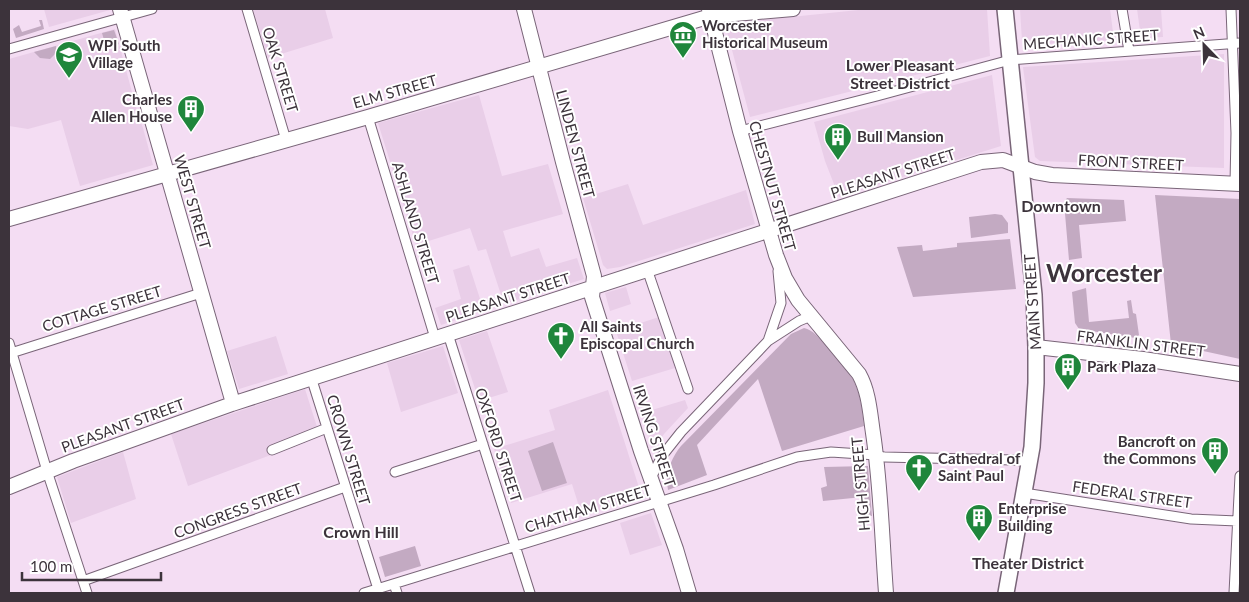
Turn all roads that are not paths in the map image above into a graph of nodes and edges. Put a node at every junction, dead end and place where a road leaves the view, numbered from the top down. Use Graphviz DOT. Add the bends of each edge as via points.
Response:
graph roads {
  1 [pos="152,9"];
  2 [pos="247,9"];
  3 [pos="524,9"];
  4 [pos="793,9"];
  5 [pos="1006,9"];
  6 [pos="1122,9"];
  7 [pos="1231,9"];
  8 [pos="710,12"];
  9 [pos="122,13"];
  10 [pos="1237,44"];
  11 [pos="9,49"];
  12 [pos="1129,51"];
  13 [pos="1010,60"];
  14 [pos="538,66"];
  15 [pos="368,117"];
  16 [pos="740,131"];
  17 [pos="286,140"];
  18 [pos="1020,166"];
  19 [pos="167,173"];
  20 [pos="1238,184"];
  21 [pos="9,219"];
  22 [pos="770,231"];
  23 [pos="776,255"];
  24 [pos="648,269"];
  25 [pos="592,288"];
  26 [pos="202,293"];
  27 [pos="811,316"];
  28 [pos="442,336"];
  29 [pos="768,341"];
  30 [pos="9,343"];
  31 [pos="1036,347"];
  32 [pos="11,353"];
  33 [pos="1240,374"];
  34 [pos="311,377"];
  35 [pos="688,388"];
  36 [pos="233,403"];
  37 [pos="327,428"];
  38 [pos="483,444"];
  39 [pos="272,450"];
  40 [pos="876,455"];
  41 [pos="1029,462"];
  42 [pos="47,471"];
  43 [pos="395,472"];
  44 [pos="1240,476"];
  45 [pos="650,478"];
  46 [pos="9,487"];
  47 [pos="345,487"];
  48 [pos="1024,493"];
  49 [pos="659,502"];
  50 [pos="1237,521"];
  51 [pos="516,546"];
  52 [pos="83,581"];
  53 [pos="394,584"];
  54 [pos="378,589"];
  55 [pos="87,593"];
  56 [pos="364,593"];
  57 [pos="397,593"];
  58 [pos="530,593"];
  59 [pos="689,593"];
  60 [pos="886,593"];
  61 [pos="1006,593"];
  62 [pos="1234,593"];
  1 -- 9 [label="street"];
  2 -- 17 [label="street, OAK STREET"];
  3 -- 14 [label="main road, LINDEN STREET"];
  4 -- 8 [label="main road, ELM STREET"];
  5 -- 13 [label="main road, MAIN STREET"];
  6 -- 12 [label="street"];
  7 -- 10 [label="street"];
  8 -- 14 [label="main road, ELM STREET"];
  8 -- 16 [label="main road, CHESTNUT STREET"];
  9 -- 11 [label="street"];
  9 -- 19 [label="main road, WEST STREET"];
  10 -- 12 [label="street, MECHANIC STREET"];
  10 -- 20 [label="street"];
  12 -- 13 [label="street, MECHANIC STREET"];
  13 -- 16 [label="street, MECHANIC STREET"];
  13 -- 18 [label="main road, MAIN STREET"];
  14 -- 15 [label="main road, ELM STREET"];
  14 -- 25 [label="main road, LINDEN STREET" via="594,276"];
  15 -- 17 [label="main road, ELM STREET"];
  15 -- 28 [label="street, ASHLAND STREET"];
  16 -- 22 [label="main road, CHESTNUT STREET"];
  17 -- 19 [label="main road, ELM STREET"];
  18 -- 20 [label="main road, FRONT STREET" via="1052,175"];
  18 -- 22 [label="main road, PLEASANT STREET" via="1003,160 981,162"];
  18 -- 31 [label="main road, MAIN STREET" via="1034,295"];
  19 -- 21 [label="main road, ELM STREET"];
  19 -- 26 [label="main road, WEST STREET"];
  22 -- 23 [label="main road, CHESTNUT STREET"];
  22 -- 24 [label="main road, PLEASANT STREET"];
  23 -- 27 [label="main road, HIGH STREET" via="785,278"];
  23 -- 29 [label="street, CHESTNUT STREET" via="781,303"];
  24 -- 25 [label="main road, PLEASANT STREET"];
  24 -- 35 [label="street"];
  25 -- 28 [label="main road, PLEASANT STREET"];
  25 -- 45 [label="main road, IRVING STREET"];
  26 -- 32 [label="street, COTTAGE STREET"];
  26 -- 36 [label="main road, WEST STREET"];
  27 -- 29 [label="street"];
  27 -- 40 [label="main road, HIGH STREET" via="864,383"];
  28 -- 34 [label="main road, PLEASANT STREET"];
  28 -- 38 [label="street, OXFORD STREET"];
  29 -- 45 [label="street, CHESTNUT STREET" via="681,432"];
  30 -- 32 [label="street"];
  31 -- 33 [label="main road, FRANKLIN STREET"];
  31 -- 41 [label="main road, MAIN STREET"];
  32 -- 42 [label="street"];
  34 -- 36 [label="main road, PLEASANT STREET"];
  34 -- 37 [label="street, CROWN STREET"];
  36 -- 42 [label="main road, PLEASANT STREET"];
  37 -- 39 [label="street"];
  37 -- 47 [label="street, CROWN STREET"];
  38 -- 43 [label="street"];
  38 -- 51 [label="street, OXFORD STREET"];
  40 -- 41 [label="street, CHATHAM STREET"];
  40 -- 49 [label="street, CHATHAM STREET" via="831,452 797,457"];
  40 -- 60 [label="main road, HIGH STREET"];
  41 -- 48 [label="main road, MAIN STREET"];
  42 -- 46 [label="main road, PLEASANT STREET"];
  42 -- 52 [label="street"];
  44 -- 50 [label="street"];
  45 -- 49 [label="main road, IRVING STREET"];
  47 -- 52 [label="street, CONGRESS STREET"];
  47 -- 54 [label="street, CROWN STREET"];
  48 -- 50 [label="street, FEDERAL STREET" via="1191,519"];
  48 -- 61 [label="main road, MAIN STREET"];
  49 -- 51 [label="street, CHATHAM STREET"];
  49 -- 59 [label="main road, IRVING STREET"];
  50 -- 62 [label="street"];
  51 -- 53 [label="street, CHATHAM STREET"];
  51 -- 58 [label="street, OXFORD STREET"];
  52 -- 55 [label="street"];
  53 -- 54 [label="street, CHATHAM STREET"];
  53 -- 57 [label="street"];
  54 -- 56 [label="street, CHATHAM STREET"];
}
